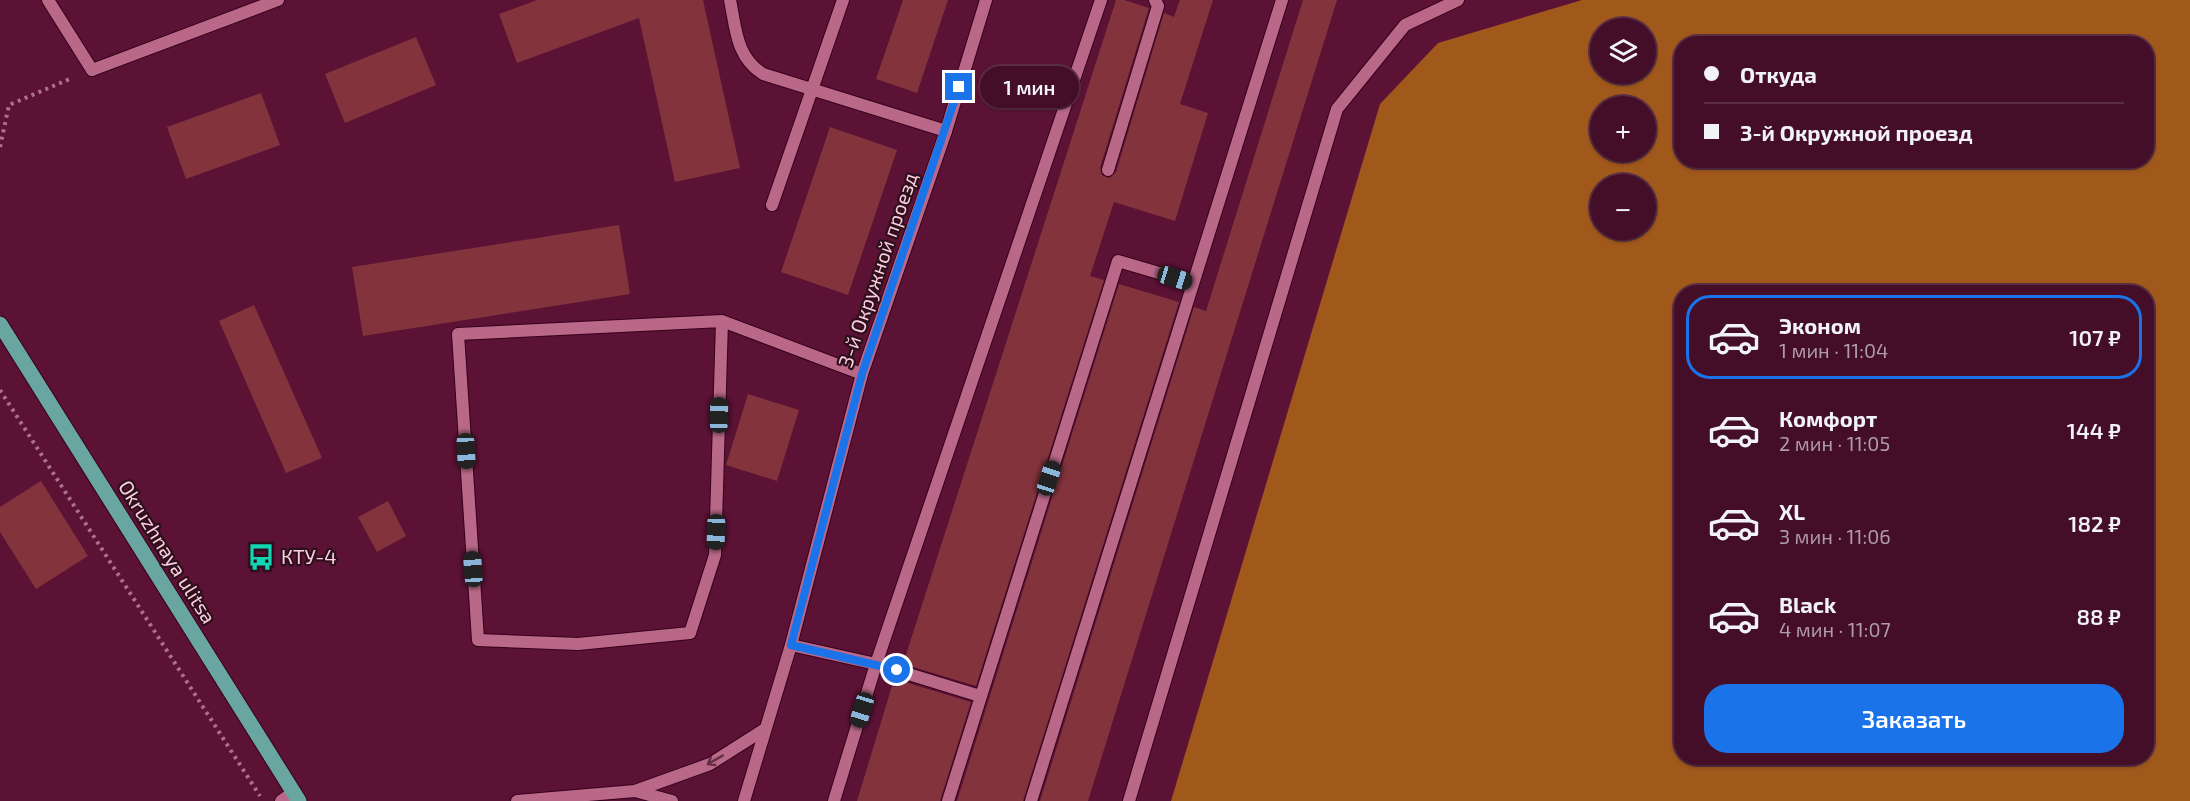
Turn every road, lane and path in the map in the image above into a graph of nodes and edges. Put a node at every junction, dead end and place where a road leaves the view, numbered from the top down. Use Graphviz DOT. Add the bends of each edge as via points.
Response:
graph roads {
  1 [pos="48,0"];
  2 [pos="278,0"];
  3 [pos="730,0"];
  4 [pos="843,0"];
  5 [pos="986,0"];
  6 [pos="1101,0"];
  7 [pos="1155,0"];
  8 [pos="1282,0"];
  9 [pos="1458,0"];
  10 [pos="93,70"];
  11 [pos="812,89"];
  12 [pos="946,131"];
  13 [pos="0,147"];
  14 [pos="1108,170"];
  15 [pos="772,205"];
  16 [pos="1193,283"];
  17 [pos="722,321"];
  18 [pos="0,324"];
  19 [pos="862,374"];
  20 [pos="0,390"];
  21 [pos="791,645"];
  22 [pos="876,664"];
  23 [pos="980,696"];
  24 [pos="765,729"];
  25 [pos="635,791"];
  26 [pos="297,797"];
  27 [pos="616,797"];
  28 [pos="572,799"];
  29 [pos="263,801"];
  30 [pos="281,801"];
  31 [pos="517,801"];
  32 [pos="672,801"];
  33 [pos="744,801"];
  34 [pos="834,801"];
  35 [pos="948,801"];
  36 [pos="1031,801"];
  37 [pos="1129,801"];
  1 -- 10 [label="street"];
  2 -- 10 [label="street"];
  3 -- 11 [label="street" via="742,53 752,67"];
  4 -- 11 [label="street"];
  5 -- 12 [label="street, 3-й Окружной проезд"];
  6 -- 22 [label="street"];
  7 -- 14 [label="street" via="1158,6"];
  8 -- 16 [label="street"];
  9 -- 37 [label="street" via="1405,26 1337,109"];
  10 -- 13 [label="path" via="9,105"];
  11 -- 12 [label="street"];
  11 -- 15 [label="street"];
  12 -- 19 [label="street, 3-й Окружной проезд"];
  16 -- 23 [label="street" via="1118,261"];
  16 -- 36 [label="street"];
  17 -- 17 [label="street" via="458,334 478,640 578,644 690,633 715,555"];
  17 -- 19 [label="street"];
  18 -- 26 [label="main road, Okruzhnaya ulitsa"];
  19 -- 21 [label="street, 3-й Окружной проезд"];
  20 -- 29 [label="path"];
  21 -- 22 [label="street"];
  21 -- 24 [label="street, 3-й Окружной проезд"];
  22 -- 23 [label="street"];
  22 -- 34 [label="street"];
  23 -- 35 [label="street"];
  24 -- 25 [label="street, one-way" via="710,764"];
  24 -- 33 [label="street, 3-й Окружной проезд"];
  25 -- 27 [label="street"];
  25 -- 32 [label="street"];
  26 -- 30 [label="street"];
  27 -- 28 [label="street"];
  28 -- 31 [label="street"];
}
